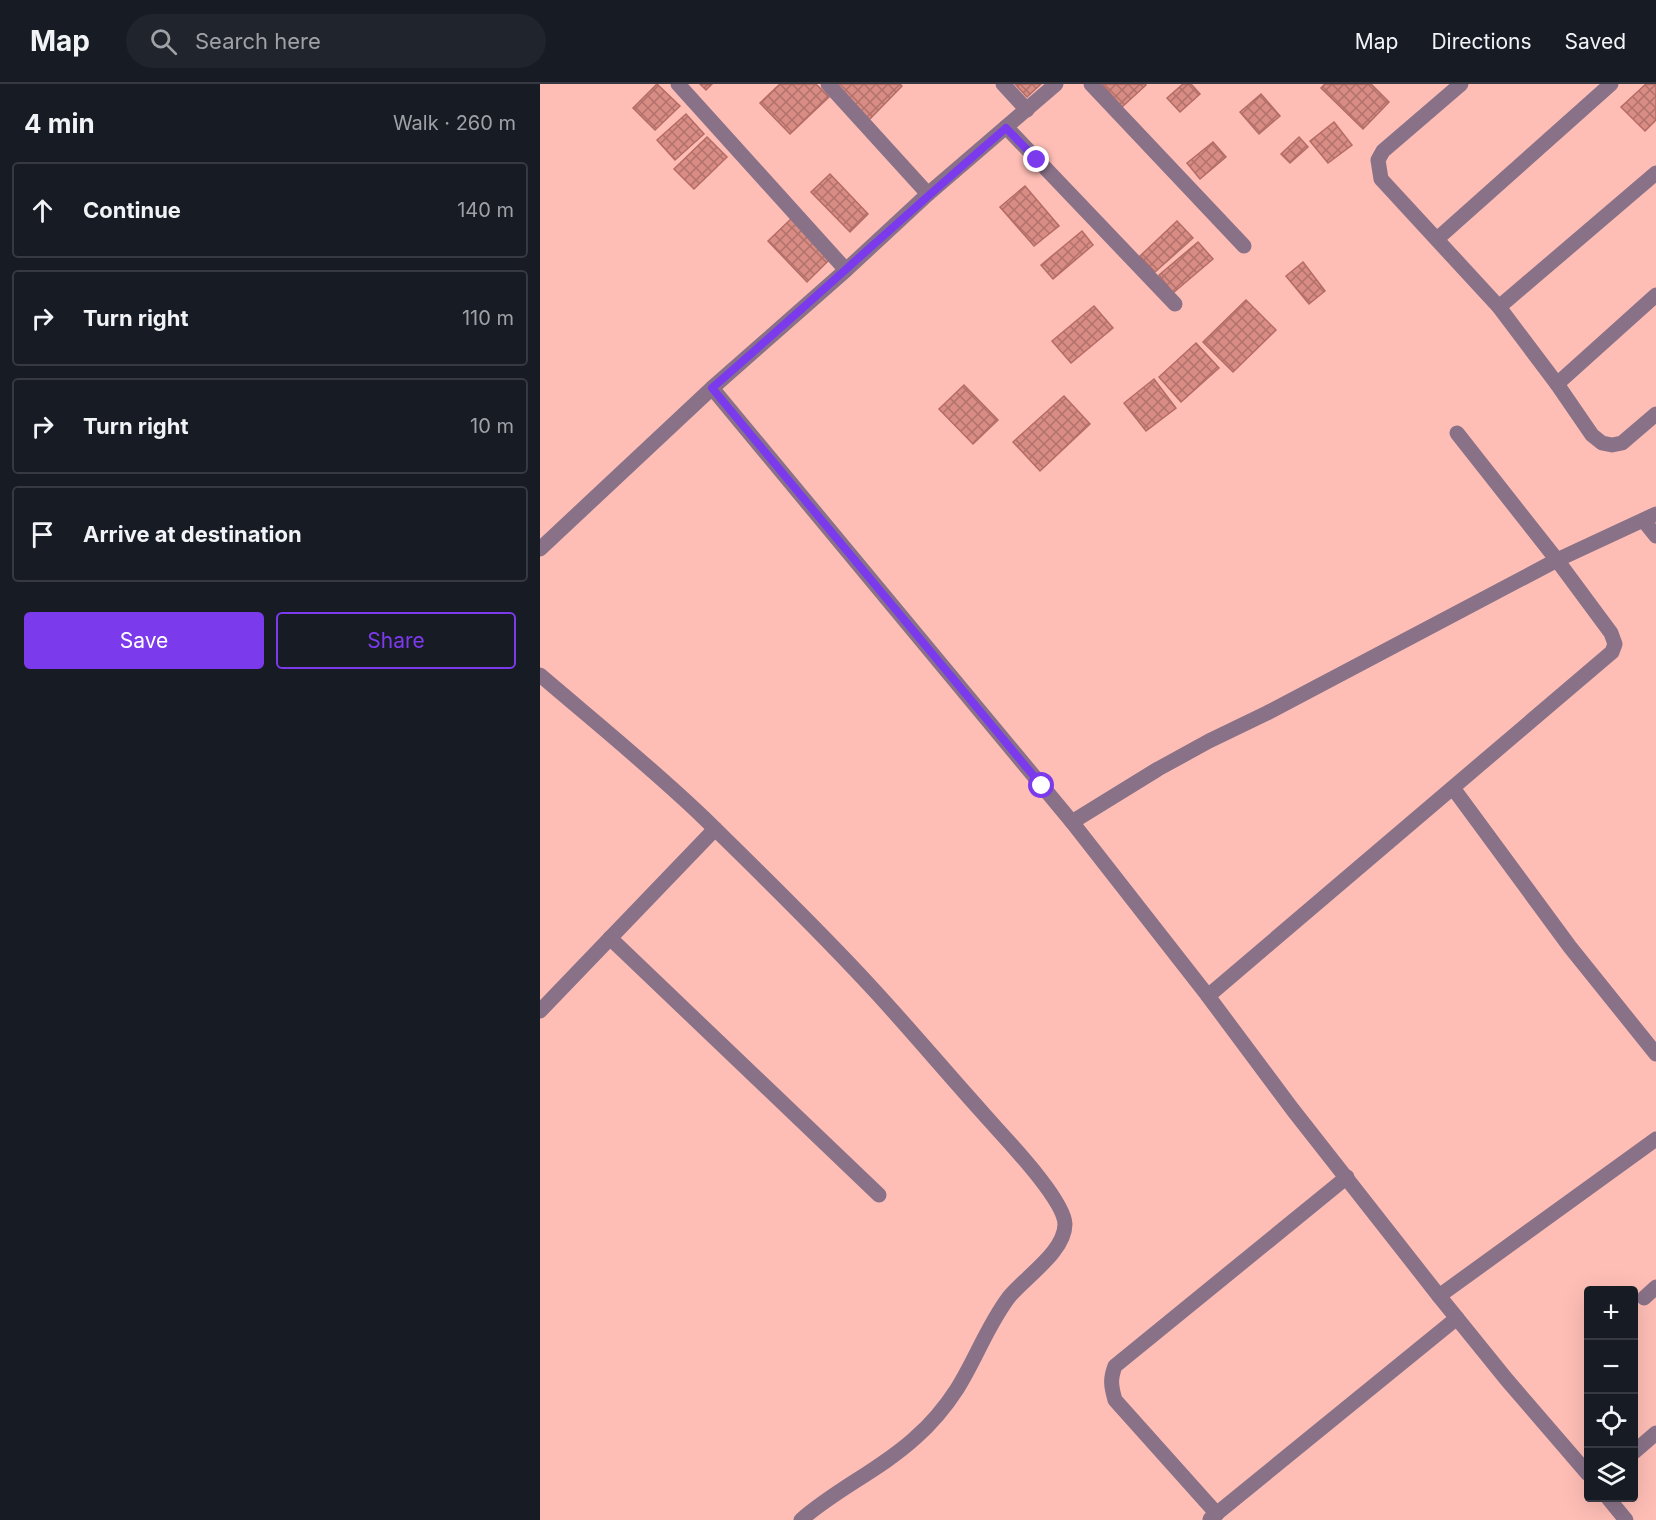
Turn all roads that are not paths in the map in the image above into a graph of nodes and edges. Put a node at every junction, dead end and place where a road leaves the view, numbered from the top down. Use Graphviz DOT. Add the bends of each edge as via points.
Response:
graph roads {
  1 [pos="678,84"];
  2 [pos="828,84"];
  3 [pos="1003,84"];
  4 [pos="1056,84"];
  5 [pos="1091,84"];
  6 [pos="1461,84"];
  7 [pos="1611,84"];
  8 [pos="1027,110"];
  9 [pos="1006,128"];
  10 [pos="1656,173"];
  11 [pos="928,194"];
  12 [pos="1437,239"];
  13 [pos="1244,246"];
  14 [pos="846,270"];
  15 [pos="1656,296"];
  16 [pos="1175,304"];
  17 [pos="1499,307"];
  18 [pos="1557,384"];
  19 [pos="712,388"];
  20 [pos="1656,414"];
  21 [pos="1457,433"];
  22 [pos="1650,518"];
  23 [pos="1656,536"];
  24 [pos="543,539"];
  25 [pos="1557,560"];
  26 [pos="540,675"];
  27 [pos="1453,788"];
  28 [pos="1072,822"];
  29 [pos="715,829"];
  30 [pos="610,938"];
  31 [pos="1208,996"];
  32 [pos="540,1011"];
  33 [pos="1656,1054"];
  34 [pos="1656,1139"];
  35 [pos="1347,1177"];
  36 [pos="879,1195"];
  37 [pos="1656,1287"];
  38 [pos="1439,1296"];
  39 [pos="1644,1298"];
  40 [pos="1456,1318"];
  41 [pos="1656,1433"];
  42 [pos="1638,1449"];
  43 [pos="1584,1469"];
  44 [pos="1612,1502"];
  45 [pos="814,1508"];
  46 [pos="1214,1517"];
  47 [pos="801,1520"];
  48 [pos="825,1520"];
  49 [pos="1626,1520"];
  1 -- 14 [label="street"];
  2 -- 11 [label="street"];
  3 -- 8 [label="street"];
  4 -- 8 [label="street"];
  5 -- 13 [label="street"];
  6 -- 12 [label="street" via="1383,151 1378,160 1381,178"];
  7 -- 12 [label="street"];
  8 -- 9 [label="street"];
  9 -- 11 [label="street"];
  9 -- 16 [label="street"];
  10 -- 17 [label="street"];
  11 -- 14 [label="street"];
  12 -- 17 [label="street"];
  14 -- 19 [label="street"];
  15 -- 18 [label="street"];
  17 -- 18 [label="street"];
  18 -- 20 [label="street" via="1592,435 1612,446 1622,443"];
  19 -- 24 [label="street"];
  19 -- 28 [label="street"];
  21 -- 25 [label="street"];
  22 -- 23 [label="street"];
  22 -- 25 [label="street"];
  25 -- 27 [label="street" via="1611,633 1615,644 1612,652"];
  25 -- 28 [label="street" via="1209,741"];
  26 -- 29 [label="street"];
  27 -- 31 [label="street"];
  27 -- 33 [label="street" via="1570,947"];
  28 -- 31 [label="street"];
  29 -- 30 [label="street"];
  29 -- 45 [label="street" via="873,989 1054,1198 1065,1225 1059,1246 1010,1297 957,1389 918,1435 898,1453"];
  30 -- 32 [label="street"];
  30 -- 36 [label="street"];
  31 -- 35 [label="street"];
  34 -- 38 [label="street"];
  35 -- 38 [label="street"];
  35 -- 46 [label="street" via="1115,1366 1110,1386 1115,1400"];
  37 -- 39 [label="street"];
  38 -- 40 [label="street"];
  40 -- 43 [label="street"];
  40 -- 46 [label="street"];
  41 -- 42 [label="street"];
  44 -- 49 [label="street"];
  45 -- 47 [label="street"];
  45 -- 48 [label="street"];
}
